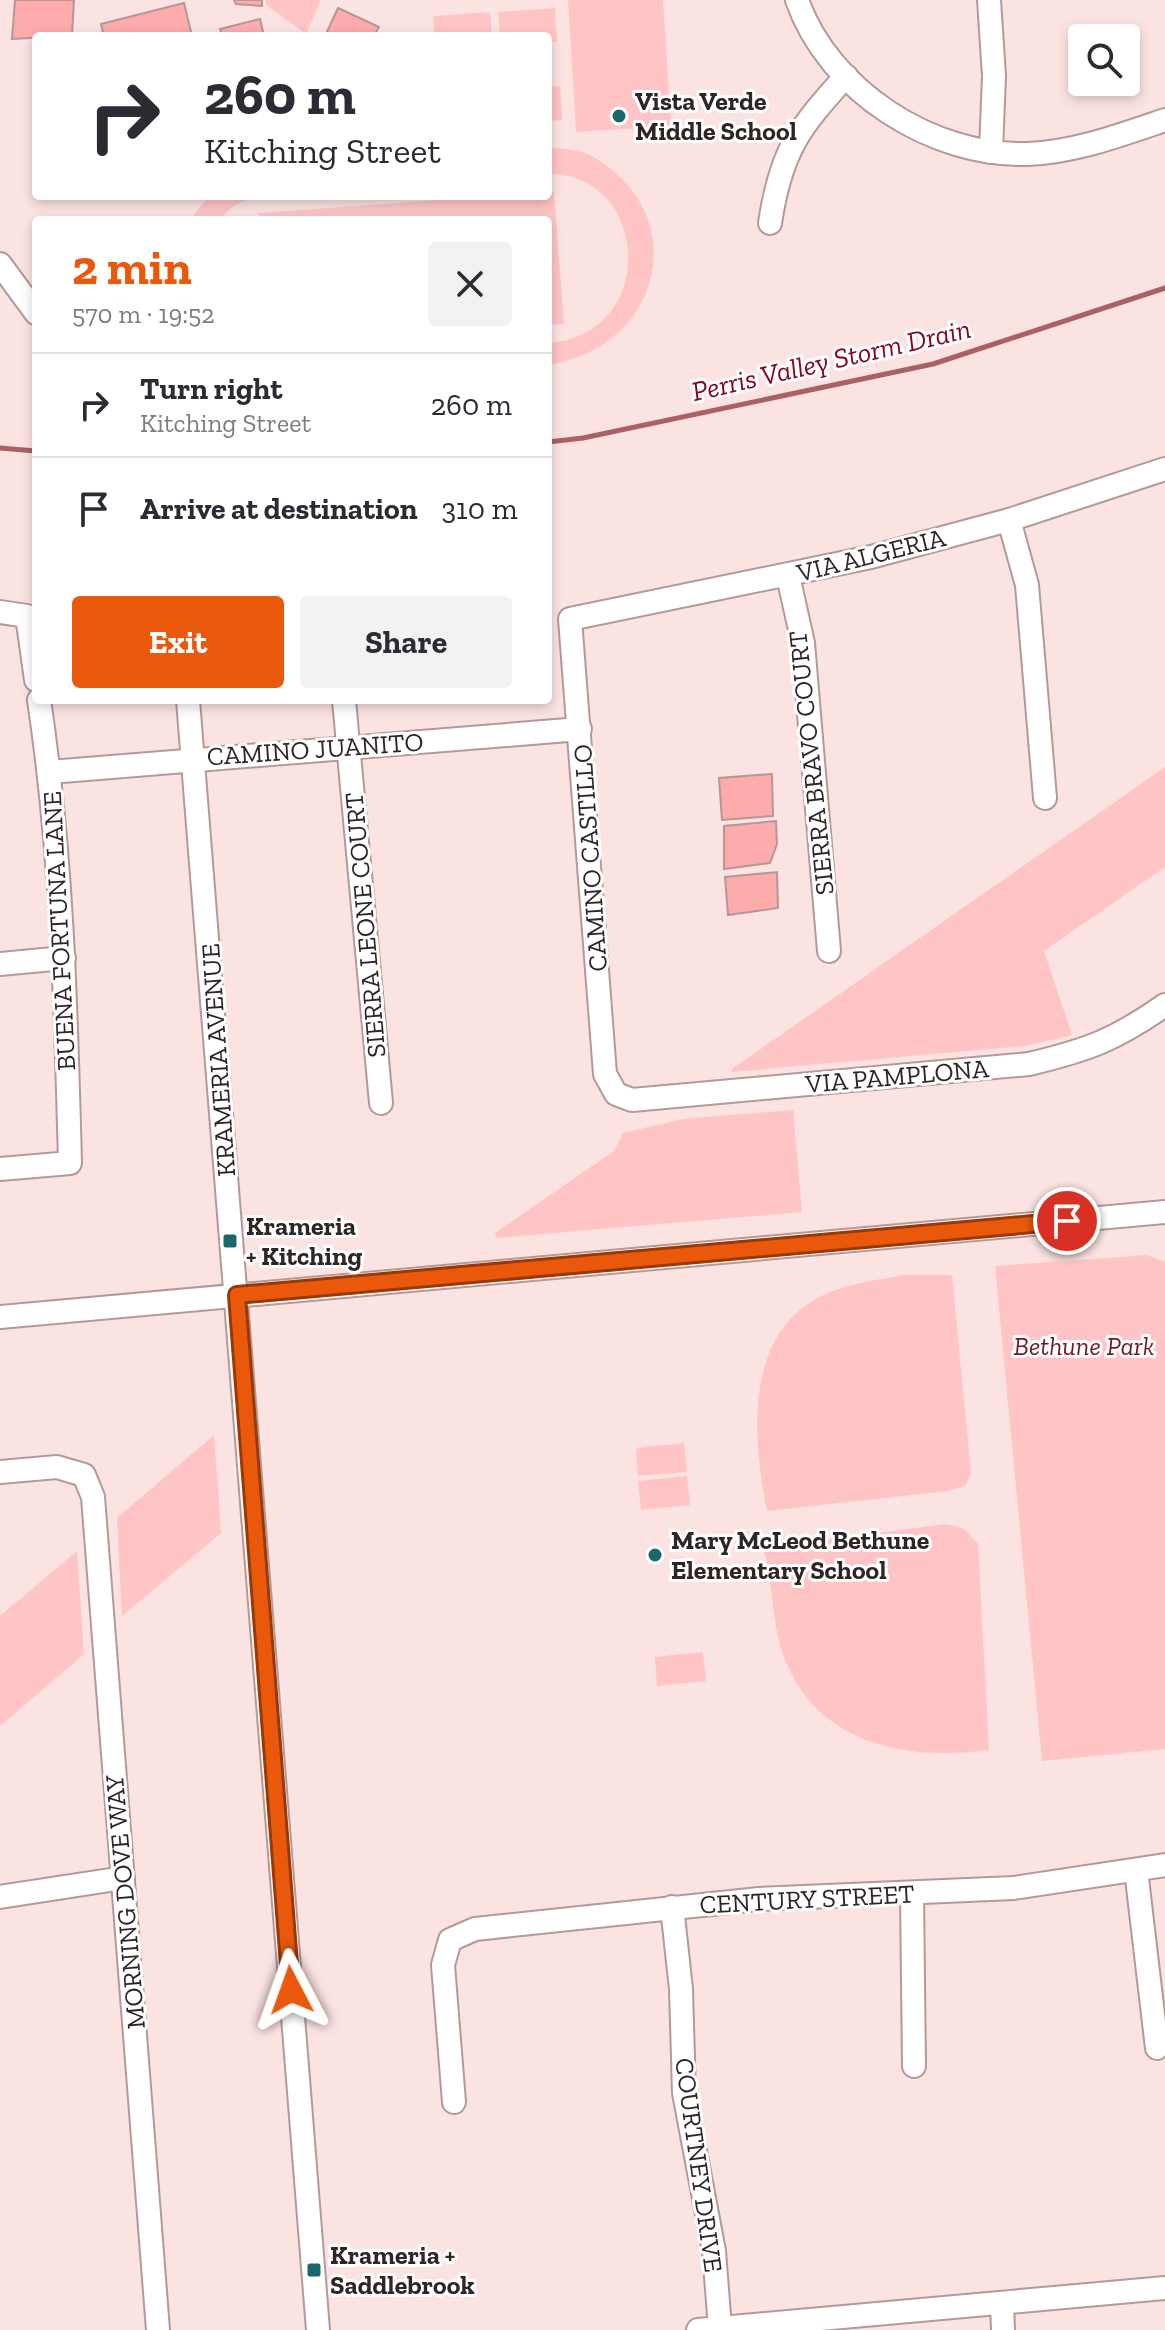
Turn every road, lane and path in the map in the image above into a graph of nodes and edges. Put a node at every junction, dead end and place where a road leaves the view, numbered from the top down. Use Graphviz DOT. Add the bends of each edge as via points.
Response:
graph roads {
  1 [pos="797,0"];
  2 [pos="989,0"];
  3 [pos="846,76"];
  4 [pos="1165,120"];
  5 [pos="991,152"];
  6 [pos="770,223"];
  7 [pos="0,264"];
  8 [pos="32,308"];
  9 [pos="1165,469"];
  10 [pos="1009,520"];
  11 [pos="788,576"];
  12 [pos="0,612"];
  13 [pos="570,619"];
  14 [pos="32,652"];
  15 [pos="40,704"];
  16 [pos="188,704"];
  17 [pos="344,704"];
  18 [pos="580,729"];
  19 [pos="348,747"];
  20 [pos="195,758"];
  21 [pos="50,772"];
  22 [pos="1045,798"];
  23 [pos="829,951"];
  24 [pos="64,958"];
  25 [pos="0,964"];
  26 [pos="1165,1005"];
  27 [pos="616,1094"];
  28 [pos="381,1103"];
  29 [pos="0,1169"];
  30 [pos="1165,1212"];
  31 [pos="237,1295"];
  32 [pos="0,1317"];
  33 [pos="0,1472"];
  34 [pos="1165,1865"];
  35 [pos="1136,1870"];
  36 [pos="123,1878"];
  37 [pos="912,1893"];
  38 [pos="0,1897"];
  39 [pos="672,1907"];
  40 [pos="1157,2048"];
  41 [pos="914,2066"];
  42 [pos="454,2102"];
  43 [pos="1165,2288"];
  44 [pos="1002,2303"];
  45 [pos="709,2329"];
  46 [pos="158,2330"];
  47 [pos="318,2330"];
  48 [pos="1003,2330"];
  1 -- 3 [label="street" via="819,42"];
  2 -- 5 [label="street"];
  3 -- 5 [label="street" via="894,118"];
  3 -- 6 [label="street" via="803,124 785,157"];
  4 -- 5 [label="street" via="1060,150"];
  7 -- 8 [label="street"];
  9 -- 10 [label="street, VIA ALGERIA"];
  10 -- 11 [label="street, VIA ALGERIA"];
  10 -- 22 [label="street" via="1027,585"];
  11 -- 13 [label="street, VIA ALGERIA"];
  11 -- 23 [label="street, SIERRA BRAVO COURT" via="803,643"];
  12 -- 14 [label="street" via="27,616"];
  13 -- 18 [label="street, CAMINO CASTILLO"];
  15 -- 21 [label="street, BUENA FORTUNA LANE"];
  16 -- 20 [label="street, KRAMERIA AVENUE"];
  17 -- 19 [label="street, SIERRA LEONE COURT"];
  18 -- 19 [label="street, CAMINO JUANITO"];
  18 -- 27 [label="street, CAMINO CASTILLO" via="605,1074"];
  19 -- 20 [label="street, CAMINO JUANITO"];
  19 -- 28 [label="street, SIERRA LEONE COURT"];
  20 -- 21 [label="street, CAMINO JUANITO"];
  20 -- 31 [label="street, KRAMERIA AVENUE"];
  21 -- 24 [label="street, BUENA FORTUNA LANE"];
  24 -- 25 [label="street"];
  24 -- 29 [label="street, BUENA FORTUNA LANE" via="70,1163"];
  26 -- 27 [label="street, VIA PAMPLONA" via="1122,1035 1029,1064 632,1100"];
  30 -- 31 [label="street"];
  31 -- 32 [label="street"];
  31 -- 47 [label="street, KRAMERIA AVENUE"];
  33 -- 36 [label="street, MORNING DOVE WAY" via="57,1467 84,1475 93,1497"];
  34 -- 35 [label="street, CENTURY STREET"];
  35 -- 37 [label="street, CENTURY STREET" via="1014,1888"];
  35 -- 40 [label="street"];
  36 -- 38 [label="street"];
  36 -- 46 [label="street, MORNING DOVE WAY"];
  37 -- 39 [label="street, CENTURY STREET"];
  37 -- 41 [label="street"];
  39 -- 42 [label="street, CENTURY STREET" via="475,1929 450,1940 443,1965"];
  39 -- 45 [label="street, COURTNEY DRIVE" via="684,2093 714,2251"];
  43 -- 44 [label="street"];
  44 -- 45 [label="street"];
  44 -- 48 [label="street"];
}
